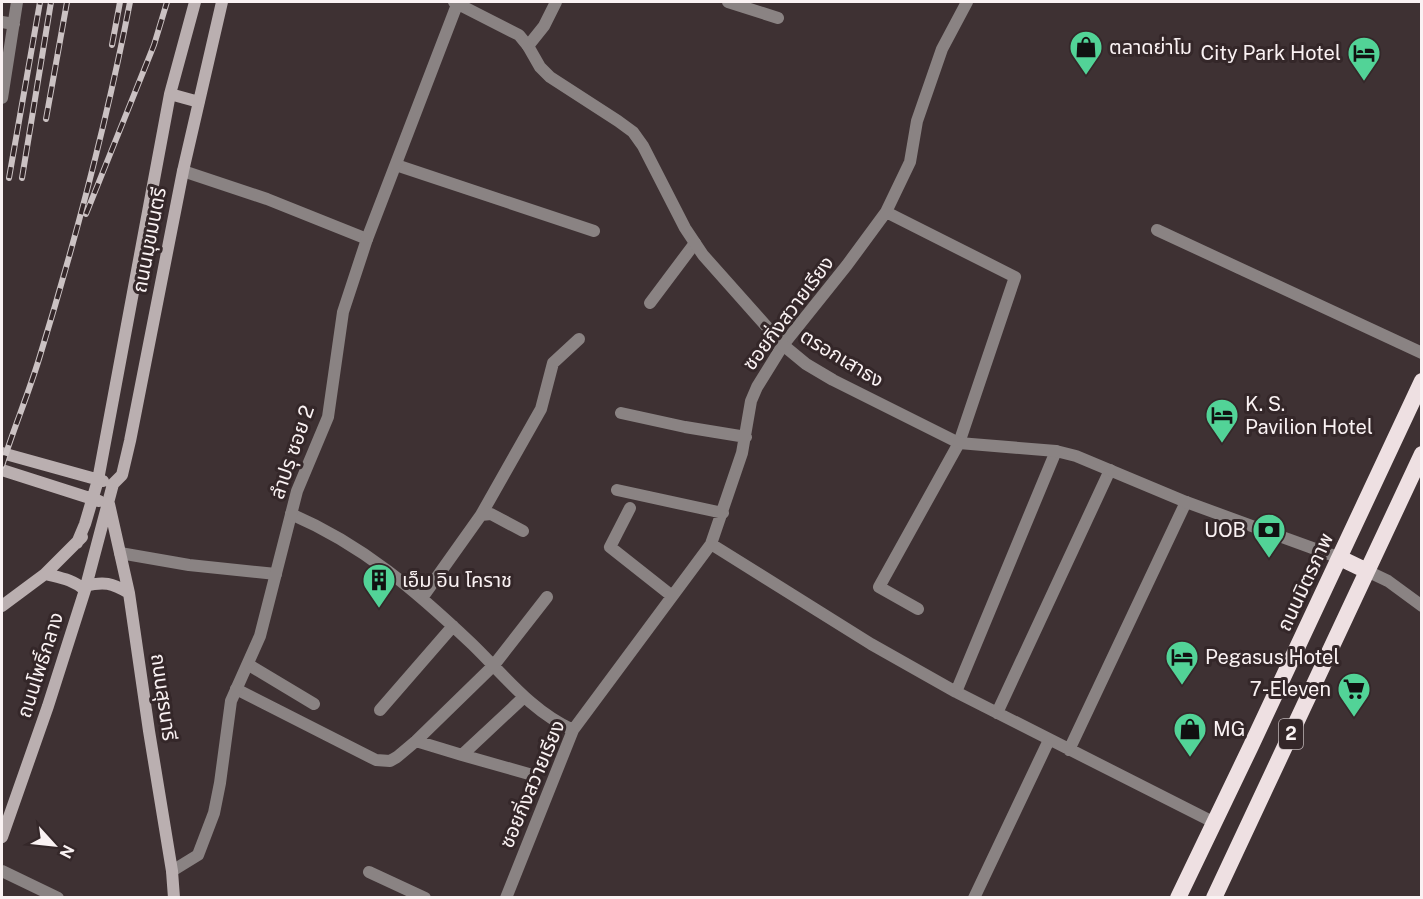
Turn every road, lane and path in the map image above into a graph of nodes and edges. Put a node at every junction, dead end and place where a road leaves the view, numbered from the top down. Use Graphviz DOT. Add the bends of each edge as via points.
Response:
graph roads {
  1 [pos="17,2"];
  2 [pos="195,2"];
  3 [pos="222,2"];
  4 [pos="456,2"];
  5 [pos="556,2"];
  6 [pos="728,2"];
  7 [pos="967,2"];
  8 [pos="778,18"];
  9 [pos="8,23"];
  10 [pos="528,46"];
  11 [pos="2,94"];
  12 [pos="170,94"];
  13 [pos="199,102"];
  14 [pos="396,165"];
  15 [pos="183,171"];
  16 [pos="886,212"];
  17 [pos="1157,230"];
  18 [pos="594,231"];
  19 [pos="367,239"];
  20 [pos="695,243"];
  21 [pos="650,303"];
  22 [pos="579,339"];
  23 [pos="783,345"];
  24 [pos="1422,354"];
  25 [pos="1422,381"];
  26 [pos="621,413"];
  27 [pos="746,437"];
  28 [pos="959,442"];
  29 [pos="1056,451"];
  30 [pos="2,453"];
  31 [pos="1422,454"];
  32 [pos="2,470"];
  33 [pos="1110,470"];
  34 [pos="98,480"];
  35 [pos="113,484"];
  36 [pos="617,490"];
  37 [pos="93,499"];
  38 [pos="1186,502"];
  39 [pos="109,504"];
  40 [pos="630,508"];
  41 [pos="723,513"];
  42 [pos="291,514"];
  43 [pos="481,515"];
  44 [pos="523,531"];
  45 [pos="77,543"];
  46 [pos="711,544"];
  47 [pos="120,553"];
  48 [pos="1340,558"];
  49 [pos="1367,570"];
  50 [pos="45,574"];
  51 [pos="276,574"];
  52 [pos="85,588"];
  53 [pos="129,592"];
  54 [pos="672,596"];
  55 [pos="547,597"];
  56 [pos="422,598"];
  57 [pos="2,606"];
  58 [pos="1422,606"];
  59 [pos="918,609"];
  60 [pos="453,626"];
  61 [pos="249,665"];
  62 [pos="494,665"];
  63 [pos="236,688"];
  64 [pos="956,692"];
  65 [pos="524,697"];
  66 [pos="314,704"];
  67 [pos="380,710"];
  68 [pos="997,713"];
  69 [pos="573,730"];
  70 [pos="1048,740"];
  71 [pos="416,741"];
  72 [pos="1069,750"];
  73 [pos="462,755"];
  74 [pos="529,774"];
  75 [pos="1215,823"];
  76 [pos="2,837"];
  77 [pos="2,871"];
  78 [pos="172,871"];
  79 [pos="369,872"];
  80 [pos="58,897"];
  81 [pos="174,897"];
  82 [pos="425,897"];
  83 [pos="506,897"];
  84 [pos="974,897"];
  85 [pos="1178,897"];
  86 [pos="1214,897"];
  1 -- 9 [label="street"];
  2 -- 12 [label="main road, ถนนมุขมนตรี"];
  3 -- 13 [label="main road, ถนนมุขมนตรี"];
  4 -- 10 [label="street, ตรอกเสาธง" via="506,27"];
  4 -- 14 [label="street, ลำปรุ ซอย 2"];
  5 -- 10 [label="street"];
  6 -- 8 [label="street"];
  7 -- 16 [label="street, ซอยกิ่งสวายเรียง" via="942,49 917,121 910,162"];
  9 -- 11 [label="street"];
  10 -- 20 [label="street, ตรอกเสาธง" via="550,77 633,132"];
  12 -- 13 [label="main road"];
  12 -- 34 [label="main road, ถนนมุขมนตรี"];
  13 -- 15 [label="main road, ถนนมุขมนตรี"];
  14 -- 18 [label="street"];
  14 -- 19 [label="street, ลำปรุ ซอย 2"];
  15 -- 19 [label="street"];
  15 -- 35 [label="main road, ถนนมุขมนตรี" via="130,441 122,475"];
  16 -- 23 [label="street, ซอยกิ่งสวายเรียง"];
  16 -- 28 [label="street" via="1015,277"];
  17 -- 24 [label="street"];
  19 -- 42 [label="street, ลำปรุ ซอย 2" via="343,312 328,417 306,466"];
  20 -- 21 [label="street"];
  20 -- 23 [label="street, ตรอกเสาธง"];
  22 -- 43 [label="street" via="553,363 541,409"];
  23 -- 27 [label="street, ซอยกิ่งสวายเรียง" via="751,401"];
  23 -- 28 [label="street, ตรอกเสาธง" via="833,380"];
  25 -- 48 [label="highway, ถนนมิตรภาพ / 2"];
  26 -- 27 [label="street"];
  27 -- 41 [label="street, ซอยกิ่งสวายเรียง"];
  28 -- 29 [label="street, ตรอกเสาธง"];
  28 -- 59 [label="street" via="879,587"];
  29 -- 33 [label="street, ตรอกเสาธง"];
  29 -- 64 [label="street"];
  30 -- 34 [label="main road"];
  31 -- 49 [label="highway, 2"];
  32 -- 37 [label="main road"];
  33 -- 38 [label="street, ตรอกเสาธง"];
  33 -- 68 [label="street"];
  34 -- 35 [label="main road"];
  34 -- 37 [label="main road, ถนนมุขมนตรี"];
  35 -- 39 [label="main road, ถนนมุขมนตรี"];
  36 -- 41 [label="street"];
  37 -- 39 [label="main road"];
  37 -- 45 [label="main road, ถนนมุขมนตรี"];
  38 -- 48 [label="street, ตรอกเสาธง"];
  38 -- 72 [label="street"];
  39 -- 45 [label="main road"];
  39 -- 47 [label="main road, ถนนสุรนารี"];
  39 -- 52 [label="main road, ถนนโพธิ์กลาง"];
  40 -- 54 [label="street" via="610,547"];
  41 -- 46 [label="street, ซอยกิ่งสวายเรียง"];
  42 -- 51 [label="street, ลำปรุ ซอย 2"];
  42 -- 56 [label="street" via="326,529 362,552"];
  43 -- 44 [label="street" via="491,514"];
  43 -- 56 [label="street"];
  45 -- 50 [label="main road"];
  46 -- 54 [label="street, ซอยกิ่งสวายเรียง"];
  46 -- 64 [label="street"];
  47 -- 51 [label="street"];
  47 -- 53 [label="main road, ถนนสุรนารี"];
  48 -- 49 [label="highway"];
  48 -- 75 [label="highway, ถนนมิตรภาพ / 2"];
  49 -- 58 [label="street"];
  49 -- 86 [label="highway, 2"];
  50 -- 52 [label="main road"];
  50 -- 57 [label="main road"];
  51 -- 61 [label="street, ลำปรุ ซอย 2"];
  52 -- 53 [label="main road" via="100,582"];
  52 -- 76 [label="main road, ถนนโพธิ์กลาง"];
  53 -- 78 [label="main road, ถนนสุรนารี"];
  54 -- 69 [label="street, ซอยกิ่งสวายเรียง"];
  55 -- 62 [label="street"];
  56 -- 60 [label="street"];
  60 -- 62 [label="street"];
  60 -- 67 [label="street"];
  61 -- 63 [label="street, ลำปรุ ซอย 2"];
  61 -- 66 [label="street"];
  62 -- 65 [label="street"];
  62 -- 71 [label="street"];
  63 -- 71 [label="street" via="376,760 397,758"];
  63 -- 78 [label="street, ลำปรุ ซอย 2" via="214,813 198,855"];
  64 -- 68 [label="street"];
  65 -- 69 [label="street"];
  65 -- 73 [label="street"];
  68 -- 70 [label="street"];
  69 -- 83 [label="street, ซอยกิ่งสวายเรียง"];
  70 -- 72 [label="street"];
  70 -- 84 [label="street"];
  71 -- 73 [label="street"];
  72 -- 75 [label="street"];
  73 -- 74 [label="street"];
  75 -- 85 [label="highway, ถนนมิตรภาพ / 2"];
  77 -- 80 [label="street"];
  78 -- 81 [label="main road, ถนนสุรนารี"];
  79 -- 82 [label="street"];
}
